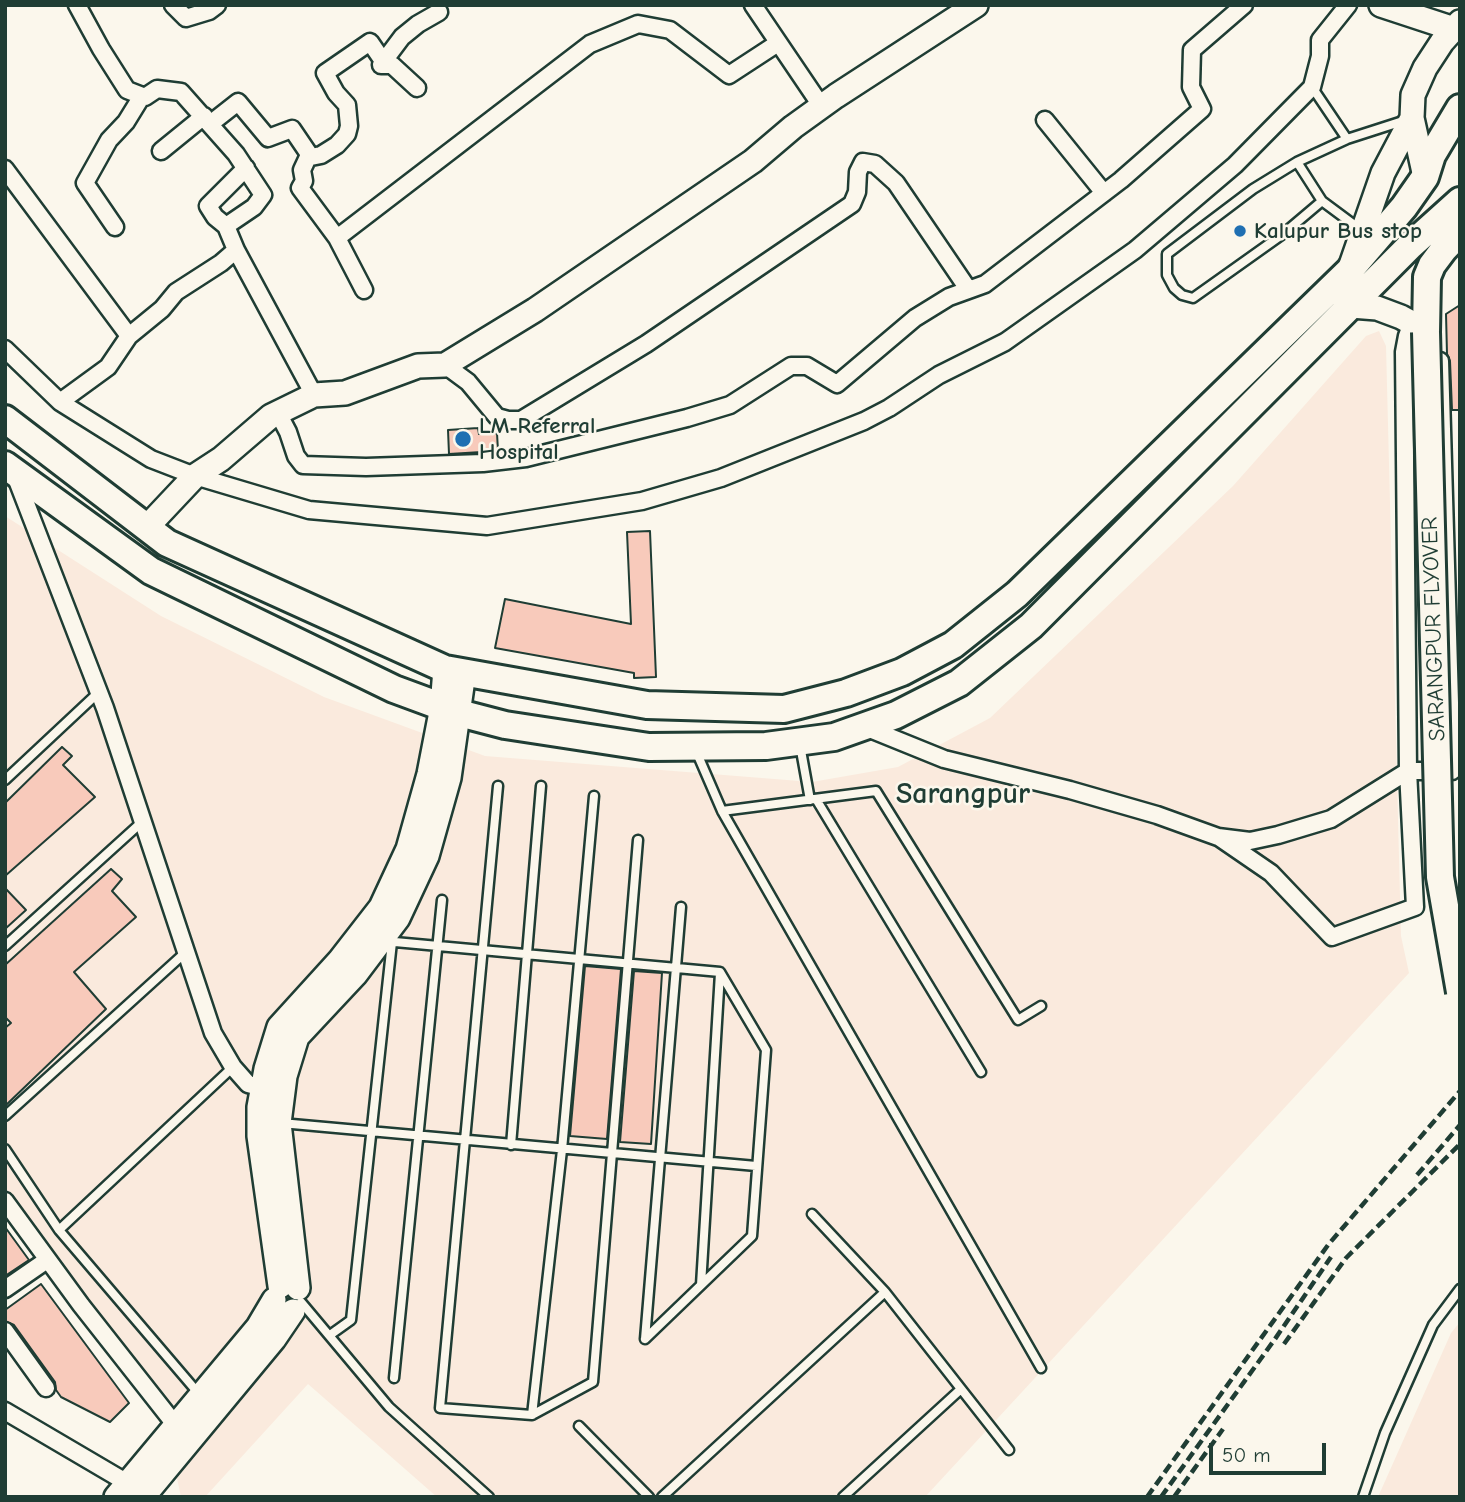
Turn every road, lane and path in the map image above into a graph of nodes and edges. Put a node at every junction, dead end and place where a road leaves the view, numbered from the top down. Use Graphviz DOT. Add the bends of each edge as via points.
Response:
graph roads {
  1 [pos="77,5"];
  2 [pos="173,5"];
  3 [pos="217,5"];
  4 [pos="752,5"];
  5 [pos="976,5"];
  6 [pos="1244,5"];
  7 [pos="1348,5"];
  8 [pos="1381,5"];
  9 [pos="440,7"];
  10 [pos="1457,25"];
  11 [pos="778,43"];
  12 [pos="383,61"];
  13 [pos="1312,87"];
  14 [pos="417,88"];
  15 [pos="142,96"];
  16 [pos="822,107"];
  17 [pos="1460,108"];
  18 [pos="1412,118"];
  19 [pos="207,120"];
  20 [pos="1045,120"];
  21 [pos="1347,139"];
  22 [pos="161,151"];
  23 [pos="309,155"];
  24 [pos="1297,162"];
  25 [pos="246,168"];
  26 [pos="5,169"];
  27 [pos="1425,177"];
  28 [pos="1104,193"];
  29 [pos="1460,200"];
  30 [pos="1322,201"];
  31 [pos="1404,207"];
  32 [pos="226,226"];
  33 [pos="116,227"];
  34 [pos="1362,230"];
  35 [pos="1460,232"];
  36 [pos="337,238"];
  37 [pos="1410,246"];
  38 [pos="236,250"];
  39 [pos="1349,271"];
  40 [pos="1423,273"];
  41 [pos="968,289"];
  42 [pos="364,290"];
  43 [pos="1351,306"];
  44 [pos="1419,328"];
  45 [pos="129,335"];
  46 [pos="5,349"];
  47 [pos="445,365"];
  48 [pos="314,395"];
  49 [pos="60,402"];
  50 [pos="278,413"];
  51 [pos="5,419"];
  52 [pos="10,469"];
  53 [pos="195,476"];
  54 [pos="147,527"];
  55 [pos="455,670"];
  56 [pos="99,692"];
  57 [pos="450,710"];
  58 [pos="864,726"];
  59 [pos="799,742"];
  60 [pos="694,746"];
  61 [pos="1408,771"];
  62 [pos="5,779"];
  63 [pos="498,786"];
  64 [pos="541,786"];
  65 [pos="594,796"];
  66 [pos="813,799"];
  67 [pos="722,811"];
  68 [pos="143,821"];
  69 [pos="1218,837"];
  70 [pos="638,840"];
  71 [pos="442,900"];
  72 [pos="681,907"];
  73 [pos="386,941"];
  74 [pos="5,946"];
  75 [pos="437,946"];
  76 [pos="484,950"];
  77 [pos="187,951"];
  78 [pos="529,954"];
  79 [pos="581,959"];
  80 [pos="628,963"];
  81 [pos="678,968"];
  82 [pos="720,972"];
  83 [pos="1460,992"];
  84 [pos="1041,1006"];
  85 [pos="233,1067"];
  86 [pos="981,1072"];
  87 [pos="273,1090"];
  88 [pos="5,1116"];
  89 [pos="279,1123"];
  90 [pos="371,1133"];
  91 [pos="418,1137"];
  92 [pos="464,1141"];
  93 [pos="511,1145"];
  94 [pos="5,1149"];
  95 [pos="562,1150"];
  96 [pos="612,1154"];
  97 [pos="660,1158"];
  98 [pos="709,1162"];
  99 [pos="756,1166"];
  100 [pos="5,1201"];
  101 [pos="812,1214"];
  102 [pos="59,1230"];
  103 [pos="47,1260"];
  104 [pos="701,1285"];
  105 [pos="5,1289"];
  106 [pos="1460,1289"];
  107 [pos="885,1292"];
  108 [pos="289,1297"];
  109 [pos="5,1331"];
  110 [pos="330,1335"];
  111 [pos="1041,1368"];
  112 [pos="394,1378"];
  113 [pos="46,1388"];
  114 [pos="961,1389"];
  115 [pos="207,1405"];
  116 [pos="5,1411"];
  117 [pos="532,1415"];
  118 [pos="579,1426"];
  119 [pos="177,1427"];
  120 [pos="1009,1450"];
  121 [pos="133,1493"];
  122 [pos="489,1497"];
  123 [pos="649,1497"];
  124 [pos="662,1497"];
  125 [pos="843,1497"];
  126 [pos="1363,1497"];
  1 -- 15 [label="street" via="127,90"];
  2 -- 3 [label="street" via="186,18"];
  4 -- 11 [label="street"];
  5 -- 16 [label="main road"];
  6 -- 28 [label="street" via="1192,50 1191,87 1202,110"];
  7 -- 13 [label="street" via="1320,40"];
  8 -- 10 [label="main road"];
  9 -- 12 [label="street" via="402,37"];
  10 -- 18 [label="main road" via="1425,68 1413,94"];
  11 -- 16 [label="street"];
  11 -- 36 [label="street" via="729,75 670,30 638,23 590,44"];
  12 -- 14 [label="street" via="381,65 392,65"];
  12 -- 23 [label="street" via="370,42 325,73 347,105 349,126 337,145 321,155"];
  13 -- 21 [label="lane"];
  13 -- 53 [label="street" via="1236,165 1177,216 1005,342 864,421 721,478 642,501 487,526 309,510"];
  15 -- 19 [label="street" via="157,89 181,92"];
  15 -- 33 [label="street" via="108,140 85,183"];
  16 -- 47 [label="main road" via="754,161 535,310"];
  17 -- 27 [label="main road" via="1432,155"];
  18 -- 21 [label="lane"];
  18 -- 27 [label="main road"];
  18 -- 34 [label="main road" via="1382,173"];
  19 -- 22 [label="street"];
  19 -- 23 [label="street" via="238,102 268,138 292,129"];
  19 -- 25 [label="street"];
  20 -- 28 [label="street"];
  21 -- 24 [label="lane"];
  23 -- 36 [label="street" via="300,188"];
  24 -- 30 [label="lane"];
  24 -- 30 [label="lane" via="1167,254 1167,275 1174,288 1193,298"];
  25 -- 32 [label="street" via="263,195"];
  25 -- 32 [label="street" via="208,206"];
  26 -- 45 [label="street"];
  27 -- 29 [label="main road" via="1436,196"];
  27 -- 31 [label="main road"];
  28 -- 41 [label="street" via="985,284"];
  29 -- 37 [label="main road"];
  30 -- 34 [label="lane"];
  31 -- 37 [label="main road, SARANGPUR FLYOVER"];
  31 -- 39 [label="main road"];
  32 -- 38 [label="street"];
  34 -- 39 [label="main road"];
  35 -- 40 [label="main road"];
  36 -- 42 [label="street"];
  37 -- 40 [label="main road, SARANGPUR FLYOVER"];
  37 -- 43 [label="main road"];
  38 -- 45 [label="street" via="176,292"];
  38 -- 48 [label="street"];
  39 -- 55 [label="main road" via="1017,594 953,645 902,672 784,709 647,705"];
  40 -- 44 [label="main road, SARANGPUR FLYOVER"];
  40 -- 61 [label="street" via="1437,305 1452,771"];
  41 -- 47 [label="street" via="896,183 875,164 863,162 852,204 646,344 521,420 497,417 468,382"];
  41 -- 50 [label="street" via="915,317 837,384 807,366 791,366 730,405 526,458 366,467 303,465"];
  43 -- 44 [label="main road" via="1377,308"];
  43 -- 58 [label="main road" via="1031,626 959,683"];
  44 -- 61 [label="street" via="1407,336 1404,352"];
  44 -- 83 [label="main road, SARANGPUR FLYOVER, bridge" via="1440,877"];
  45 -- 49 [label="street" via="108,367"];
  46 -- 49 [label="street"];
  47 -- 48 [label="main road" via="418,366 345,393"];
  48 -- 50 [label="main road"];
  49 -- 53 [label="street" via="151,459"];
  50 -- 53 [label="main road"];
  51 -- 54 [label="main road"];
  52 -- 56 [label="street"];
  52 -- 57 [label="main road" via="151,570 394,689"];
  53 -- 54 [label="main road"];
  54 -- 55 [label="main road" via="167,543"];
  55 -- 57 [label="main road"];
  56 -- 62 [label="lane"];
  56 -- 68 [label="street"];
  57 -- 60 [label="main road" via="505,725 649,747"];
  57 -- 73 [label="main road" via="449,778 427,856"];
  57 -- 87 [label="main road" via="408,849 381,907 340,961 279,1027"];
  58 -- 59 [label="main road" via="834,737"];
  58 -- 69 [label="street" via="944,759 1070,790"];
  59 -- 60 [label="main road"];
  59 -- 66 [label="lane"];
  60 -- 67 [label="lane"];
  61 -- 69 [label="street" via="1355,806 1309,827 1250,841"];
  61 -- 69 [label="street" via="1415,907 1332,937 1271,873"];
  63 -- 76 [label="lane"];
  64 -- 78 [label="lane"];
  65 -- 79 [label="lane"];
  66 -- 67 [label="lane"];
  66 -- 84 [label="lane" via="876,791 1017,1020"];
  66 -- 86 [label="lane"];
  67 -- 111 [label="lane"];
  68 -- 74 [label="lane"];
  68 -- 77 [label="street"];
  70 -- 80 [label="lane"];
  71 -- 75 [label="lane"];
  72 -- 81 [label="lane"];
  73 -- 75 [label="lane"];
  73 -- 87 [label="main road" via="297,1037 285,1076"];
  73 -- 90 [label="lane"];
  75 -- 76 [label="lane"];
  75 -- 91 [label="lane"];
  76 -- 78 [label="lane"];
  76 -- 92 [label="lane"];
  77 -- 85 [label="street" via="213,1033"];
  77 -- 88 [label="lane"];
  78 -- 79 [label="lane"];
  78 -- 93 [label="lane"];
  79 -- 80 [label="lane"];
  79 -- 95 [label="lane"];
  80 -- 81 [label="lane"];
  80 -- 96 [label="lane"];
  81 -- 82 [label="lane"];
  81 -- 97 [label="lane"];
  82 -- 98 [label="lane"];
  82 -- 99 [label="lane" via="766,1050"];
  85 -- 87 [label="street" via="248,1083"];
  85 -- 102 [label="lane"];
  87 -- 89 [label="main road"];
  87 -- 108 [label="main road" via="259,1107 260,1136"];
  89 -- 90 [label="lane"];
  89 -- 108 [label="main road"];
  90 -- 91 [label="lane"];
  90 -- 110 [label="lane" via="351,1320"];
  91 -- 92 [label="lane"];
  91 -- 112 [label="lane"];
  92 -- 93 [label="lane"];
  92 -- 117 [label="lane" via="440,1408"];
  93 -- 95 [label="lane"];
  94 -- 102 [label="lane"];
  95 -- 96 [label="lane"];
  95 -- 117 [label="lane"];
  96 -- 97 [label="lane"];
  96 -- 117 [label="lane" via="593,1382"];
  97 -- 98 [label="lane"];
  97 -- 104 [label="lane" via="645,1339"];
  98 -- 99 [label="lane"];
  98 -- 104 [label="lane"];
  99 -- 104 [label="lane" via="752,1236"];
  100 -- 103 [label="street"];
  101 -- 107 [label="lane"];
  102 -- 115 [label="lane"];
  103 -- 105 [label="street"];
  103 -- 119 [label="street"];
  106 -- 126 [label="lane" via="1433,1325 1385,1433"];
  107 -- 114 [label="lane"];
  107 -- 124 [label="lane"];
  108 -- 110 [label="lane"];
  108 -- 115 [label="main road" via="274,1339"];
  109 -- 113 [label="street"];
  110 -- 122 [label="lane" via="389,1407"];
  114 -- 120 [label="lane"];
  114 -- 125 [label="lane"];
  115 -- 119 [label="main road"];
  115 -- 121 [label="main road"];
  116 -- 121 [label="street"];
  118 -- 123 [label="lane"];
  119 -- 121 [label="main road"];
}
